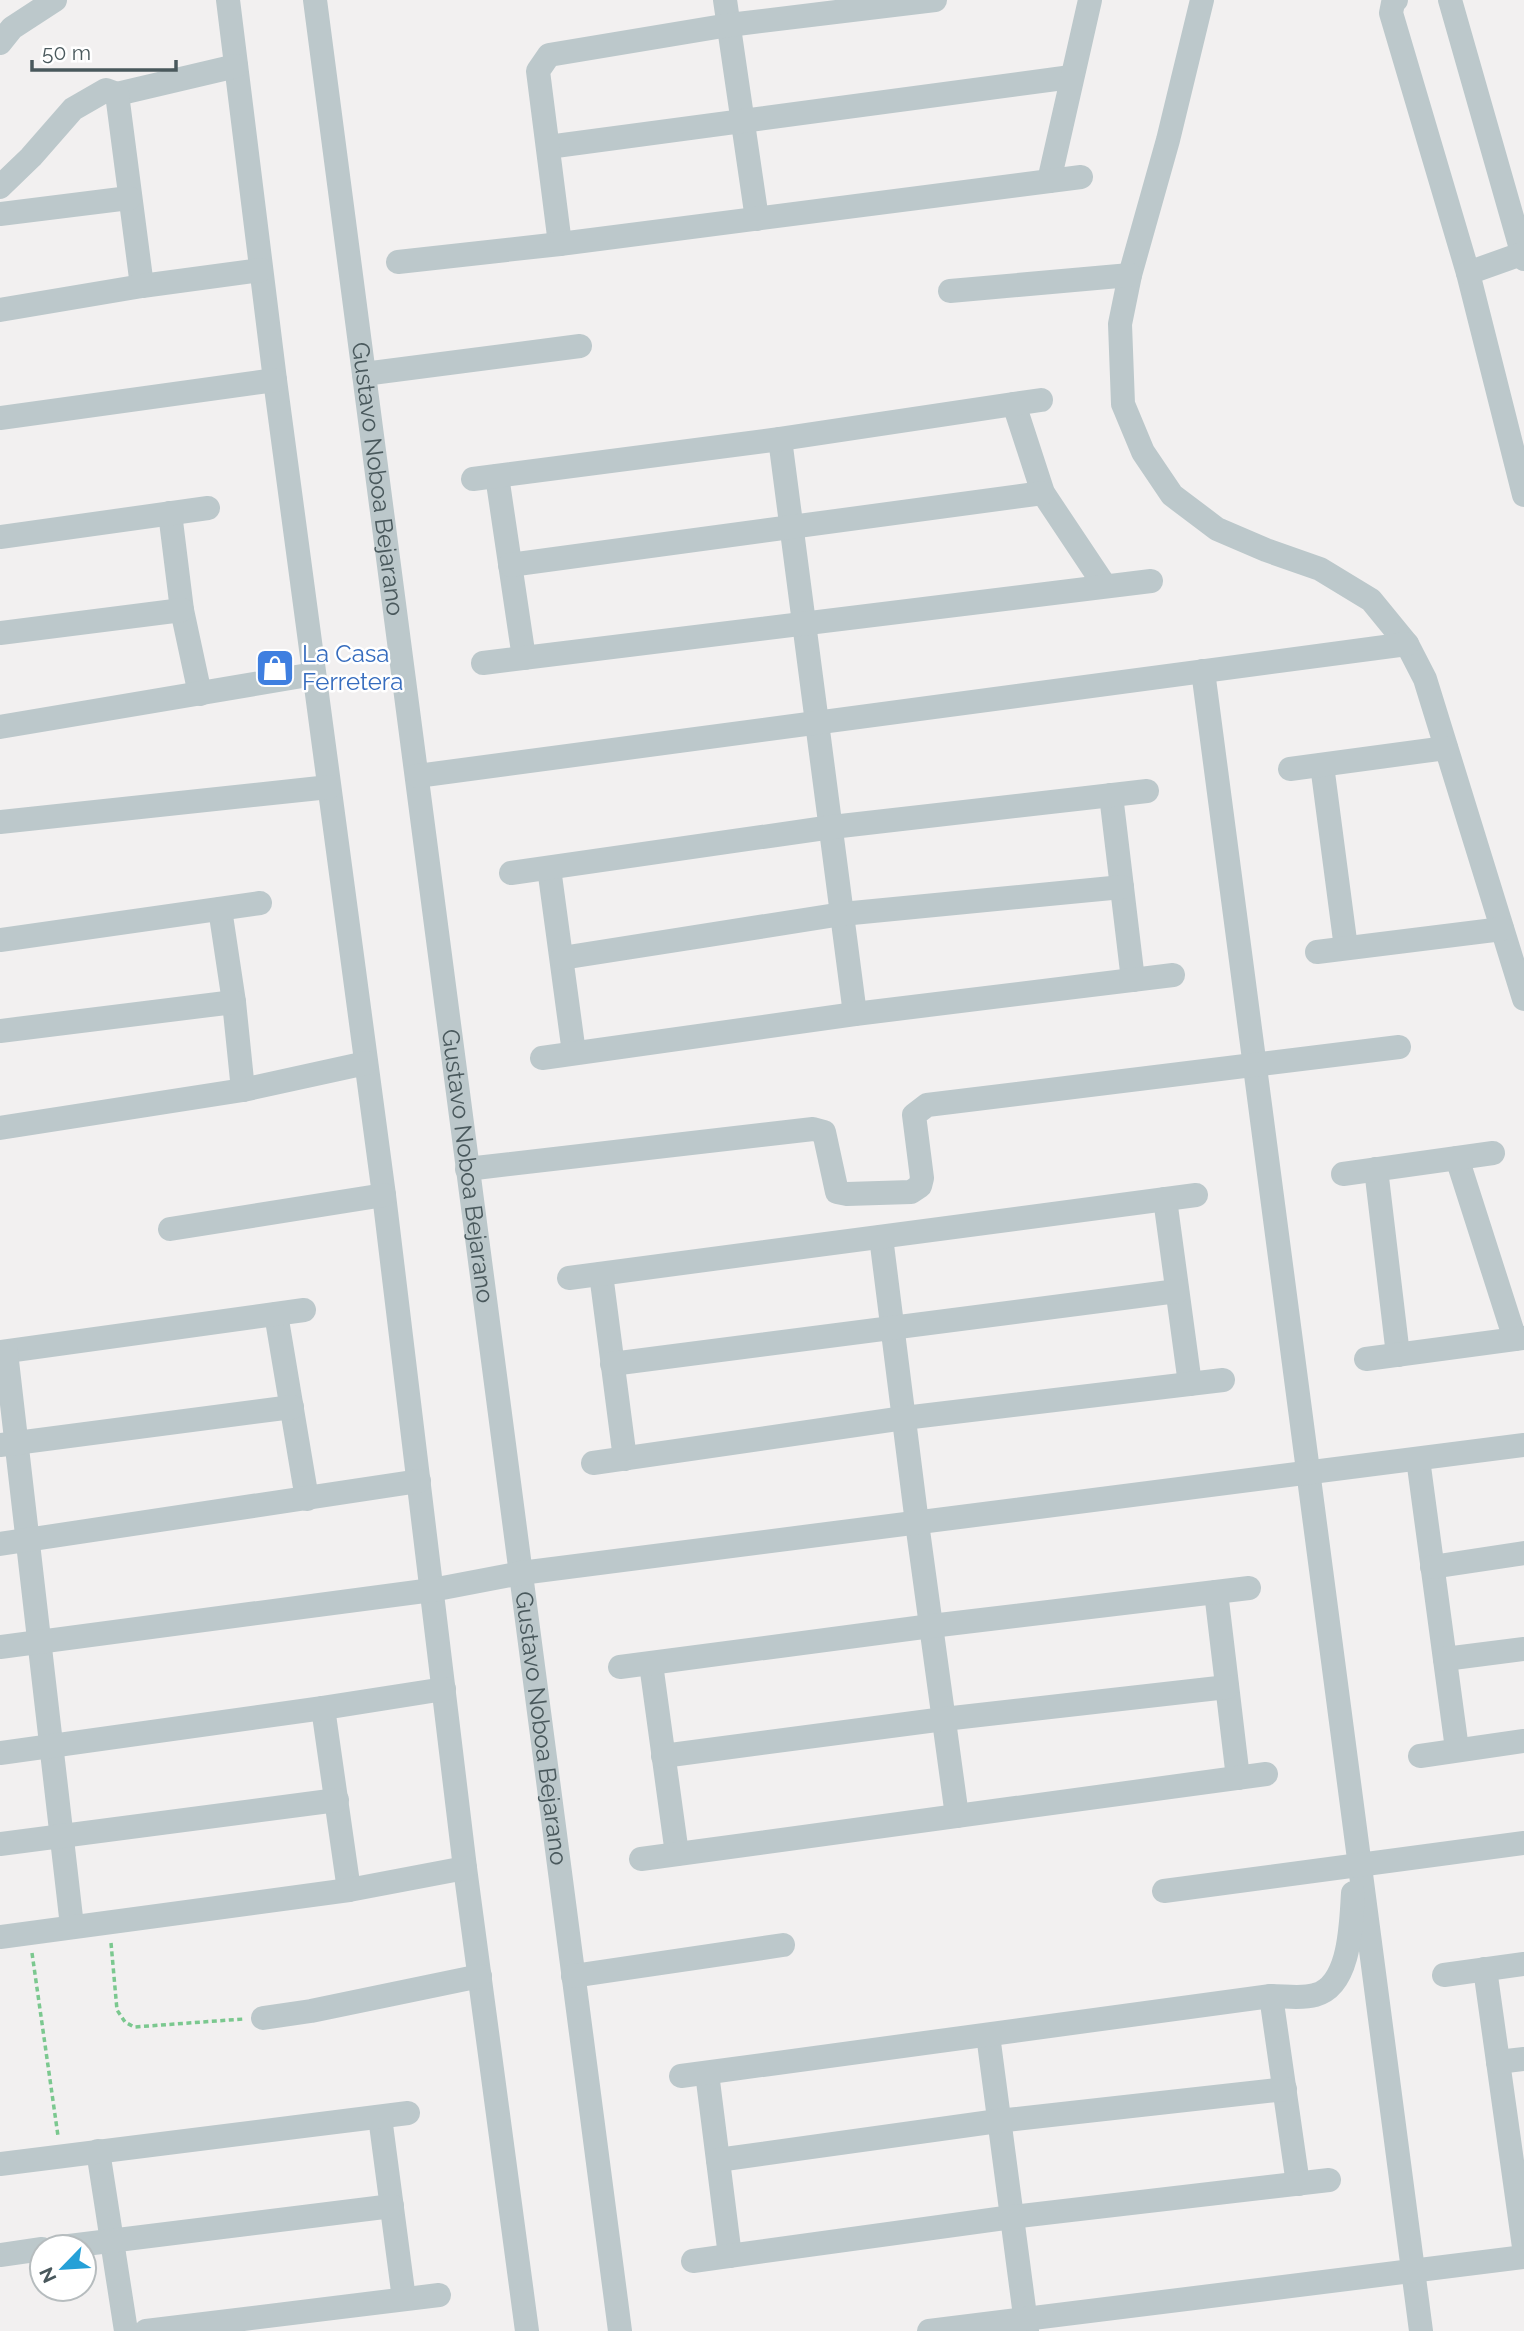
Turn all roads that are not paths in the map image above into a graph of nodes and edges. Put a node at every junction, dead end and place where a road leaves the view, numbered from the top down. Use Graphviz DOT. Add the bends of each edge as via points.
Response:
graph roads {
  1 [pos="55,0"];
  2 [pos="228,0"];
  3 [pos="316,0"];
  4 [pos="725,0"];
  5 [pos="935,0"];
  6 [pos="1090,0"];
  7 [pos="1202,0"];
  8 [pos="1396,0"];
  9 [pos="1450,0"];
  10 [pos="729,25"];
  11 [pos="0,43"];
  12 [pos="236,66"];
  13 [pos="1072,77"];
  14 [pos="117,94"];
  15 [pos="743,122"];
  16 [pos="548,147"];
  17 [pos="1081,177"];
  18 [pos="1048,181"];
  19 [pos="0,187"];
  20 [pos="129,198"];
  21 [pos="0,214"];
  22 [pos="757,219"];
  23 [pos="560,244"];
  24 [pos="1524,255"];
  25 [pos="398,262"];
  26 [pos="261,270"];
  27 [pos="1468,273"];
  28 [pos="1130,275"];
  29 [pos="142,286"];
  30 [pos="950,291"];
  31 [pos="0,310"];
  32 [pos="580,346"];
  33 [pos="364,374"];
  34 [pos="275,380"];
  35 [pos="1041,400"];
  36 [pos="1014,404"];
  37 [pos="0,418"];
  38 [pos="780,439"];
  39 [pos="1519,454"];
  40 [pos="497,476"];
  41 [pos="472,480"];
  42 [pos="1043,493"];
  43 [pos="1524,495"];
  44 [pos="208,508"];
  45 [pos="170,513"];
  46 [pos="792,527"];
  47 [pos="0,537"];
  48 [pos="510,565"];
  49 [pos="1151,581"];
  50 [pos="1105,586"];
  51 [pos="182,610"];
  52 [pos="805,624"];
  53 [pos="0,633"];
  54 [pos="1407,644"];
  55 [pos="524,658"];
  56 [pos="483,663"];
  57 [pos="1203,671"];
  58 [pos="314,674"];
  59 [pos="200,694"];
  60 [pos="818,723"];
  61 [pos="0,727"];
  62 [pos="1446,748"];
  63 [pos="1322,765"];
  64 [pos="1290,769"];
  65 [pos="417,776"];
  66 [pos="329,788"];
  67 [pos="1147,791"];
  68 [pos="1111,795"];
  69 [pos="0,822"];
  70 [pos="832,827"];
  71 [pos="550,868"];
  72 [pos="511,873"];
  73 [pos="1122,887"];
  74 [pos="260,904"];
  75 [pos="220,909"];
  76 [pos="842,914"];
  77 [pos="1502,929"];
  78 [pos="0,940"];
  79 [pos="1346,948"];
  80 [pos="1317,952"];
  81 [pos="562,958"];
  82 [pos="1173,975"];
  83 [pos="1133,980"];
  84 [pos="1524,999"];
  85 [pos="234,1002"];
  86 [pos="855,1014"];
  87 [pos="0,1031"];
  88 [pos="1399,1047"];
  89 [pos="575,1053"];
  90 [pos="542,1058"];
  91 [pos="366,1063"];
  92 [pos="1254,1064"];
  93 [pos="243,1090"];
  94 [pos="0,1128"];
  95 [pos="1493,1153"];
  96 [pos="1457,1158"];
  97 [pos="467,1169"];
  98 [pos="1376,1169"];
  99 [pos="1343,1174"];
  100 [pos="384,1195"];
  101 [pos="1196,1195"];
  102 [pos="1165,1199"];
  103 [pos="170,1229"];
  104 [pos="881,1237"];
  105 [pos="601,1274"];
  106 [pos="569,1278"];
  107 [pos="1177,1291"];
  108 [pos="304,1310"];
  109 [pos="276,1314"];
  110 [pos="892,1326"];
  111 [pos="1519,1338"];
  112 [pos="3,1352"];
  113 [pos="1398,1355"];
  114 [pos="1366,1359"];
  115 [pos="612,1364"];
  116 [pos="1223,1380"];
  117 [pos="1190,1384"];
  118 [pos="292,1407"];
  119 [pos="904,1418"];
  120 [pos="9,1444"];
  121 [pos="1524,1445"];
  122 [pos="625,1459"];
  123 [pos="1418,1459"];
  124 [pos="593,1464"];
  125 [pos="1308,1473"];
  126 [pos="419,1481"];
  127 [pos="306,1499"];
  128 [pos="917,1522"];
  129 [pos="29,1539"];
  130 [pos="0,1544"];
  131 [pos="1524,1553"];
  132 [pos="1432,1567"];
  133 [pos="521,1573"];
  134 [pos="1249,1588"];
  135 [pos="432,1590"];
  136 [pos="1216,1592"];
  137 [pos="931,1626"];
  138 [pos="38,1642"];
  139 [pos="0,1647"];
  140 [pos="1524,1649"];
  141 [pos="1445,1659"];
  142 [pos="651,1664"];
  143 [pos="620,1667"];
  144 [pos="1227,1687"];
  145 [pos="444,1689"];
  146 [pos="323,1708"];
  147 [pos="944,1719"];
  148 [pos="1524,1741"];
  149 [pos="51,1746"];
  150 [pos="1457,1749"];
  151 [pos="0,1753"];
  152 [pos="663,1756"];
  153 [pos="1420,1756"];
  154 [pos="1266,1774"];
  155 [pos="1238,1778"];
  156 [pos="337,1800"];
  157 [pos="957,1816"];
  158 [pos="62,1835"];
  159 [pos="1524,1843"];
  160 [pos="0,1844"];
  161 [pos="677,1854"];
  162 [pos="641,1859"];
  163 [pos="1357,1866"];
  164 [pos="465,1868"];
  165 [pos="349,1890"];
  166 [pos="1164,1891"];
  167 [pos="72,1926"];
  168 [pos="0,1937"];
  169 [pos="783,1945"];
  170 [pos="1524,1964"];
  171 [pos="1485,1969"];
  172 [pos="1444,1975"];
  173 [pos="480,1976"];
  174 [pos="573,1976"];
  175 [pos="1271,1996"];
  176 [pos="263,2018"];
  177 [pos="988,2035"];
  178 [pos="1524,2059"];
  179 [pos="1498,2062"];
  180 [pos="707,2073"];
  181 [pos="681,2076"];
  182 [pos="1285,2089"];
  183 [pos="408,2113"];
  184 [pos="380,2117"];
  185 [pos="998,2121"];
  186 [pos="99,2151"];
  187 [pos="1518,2154"];
  188 [pos="718,2160"];
  189 [pos="0,2164"];
  190 [pos="1329,2180"];
  191 [pos="1298,2184"];
  192 [pos="392,2206"];
  193 [pos="1012,2217"];
  194 [pos="112,2240"];
  195 [pos="98,2242"];
  196 [pos="1524,2247"];
  197 [pos="28,2251"];
  198 [pos="0,2255"];
  199 [pos="730,2256"];
  200 [pos="1524,2257"];
  201 [pos="693,2261"];
  202 [pos="1414,2270"];
  203 [pos="439,2295"];
  204 [pos="404,2299"];
  205 [pos="1027,2325"];
  206 [pos="126,2331"];
  207 [pos="146,2331"];
  208 [pos="527,2331"];
  209 [pos="620,2331"];
  210 [pos="929,2331"];
  211 [pos="1422,2331"];
  1 -- 11 [label="street" via="12,28"];
  2 -- 12 [label="street"];
  3 -- 33 [label="street, Gustavo Noboa Bejarano"];
  4 -- 10 [label="street"];
  5 -- 10 [label="street"];
  6 -- 13 [label="street"];
  7 -- 28 [label="street"];
  8 -- 27 [label="street" via="1391,13"];
  9 -- 24 [label="street"];
  10 -- 15 [label="street"];
  10 -- 16 [label="street" via="549,55 538,71"];
  12 -- 14 [label="street"];
  12 -- 26 [label="street"];
  13 -- 15 [label="street"];
  13 -- 18 [label="street"];
  14 -- 19 [label="street" via="106,90 73,109"];
  14 -- 20 [label="street"];
  15 -- 16 [label="street"];
  15 -- 22 [label="street"];
  16 -- 23 [label="street"];
  17 -- 18 [label="street"];
  18 -- 22 [label="street"];
  20 -- 21 [label="street"];
  20 -- 29 [label="street"];
  22 -- 23 [label="street"];
  23 -- 25 [label="street"];
  24 -- 27 [label="street"];
  26 -- 29 [label="street"];
  26 -- 34 [label="street"];
  27 -- 39 [label="street"];
  28 -- 30 [label="street"];
  28 -- 54 [label="street" via="1120,324 1123,404 1143,452 1172,495 1217,529 1320,569 1371,600"];
  29 -- 31 [label="street"];
  32 -- 33 [label="street"];
  33 -- 65 [label="street, Gustavo Noboa Bejarano"];
  34 -- 37 [label="street"];
  34 -- 58 [label="street"];
  35 -- 36 [label="street"];
  36 -- 38 [label="street"];
  36 -- 42 [label="street"];
  38 -- 40 [label="street"];
  38 -- 46 [label="street"];
  39 -- 43 [label="street"];
  40 -- 41 [label="street"];
  40 -- 48 [label="street"];
  42 -- 46 [label="street"];
  42 -- 50 [label="street"];
  44 -- 45 [label="street"];
  45 -- 47 [label="street"];
  45 -- 51 [label="street"];
  46 -- 48 [label="street"];
  46 -- 52 [label="street"];
  48 -- 55 [label="street"];
  49 -- 50 [label="street"];
  50 -- 52 [label="street"];
  51 -- 53 [label="street"];
  51 -- 59 [label="street"];
  52 -- 55 [label="street"];
  52 -- 60 [label="street"];
  54 -- 57 [label="street"];
  54 -- 62 [label="street" via="1424,679"];
  55 -- 56 [label="street"];
  57 -- 60 [label="street"];
  57 -- 92 [label="street"];
  58 -- 59 [label="street"];
  58 -- 66 [label="street"];
  59 -- 61 [label="street"];
  60 -- 65 [label="street"];
  60 -- 70 [label="street"];
  62 -- 63 [label="street"];
  62 -- 77 [label="street"];
  63 -- 64 [label="street"];
  63 -- 79 [label="street"];
  65 -- 97 [label="street, Gustavo Noboa Bejarano"];
  66 -- 69 [label="street"];
  66 -- 91 [label="street"];
  67 -- 68 [label="street"];
  68 -- 70 [label="street"];
  68 -- 73 [label="street"];
  70 -- 71 [label="street"];
  70 -- 76 [label="street"];
  71 -- 72 [label="street"];
  71 -- 81 [label="street"];
  73 -- 76 [label="street"];
  73 -- 83 [label="street"];
  74 -- 75 [label="street"];
  75 -- 78 [label="street"];
  75 -- 85 [label="street"];
  76 -- 81 [label="street"];
  76 -- 86 [label="street"];
  77 -- 79 [label="street"];
  77 -- 84 [label="street"];
  79 -- 80 [label="street"];
  81 -- 89 [label="street"];
  82 -- 83 [label="street"];
  83 -- 86 [label="street"];
  85 -- 87 [label="street"];
  85 -- 93 [label="street"];
  86 -- 89 [label="street"];
  88 -- 92 [label="street"];
  89 -- 90 [label="street"];
  91 -- 93 [label="street"];
  91 -- 100 [label="street"];
  92 -- 97 [label="street" via="927,1105 914,1115 922,1178 911,1192 837,1192 824,1132 813,1129"];
  92 -- 125 [label="street"];
  93 -- 94 [label="street"];
  95 -- 96 [label="street"];
  96 -- 98 [label="street"];
  96 -- 111 [label="street"];
  97 -- 133 [label="street, Gustavo Noboa Bejarano"];
  98 -- 99 [label="street"];
  98 -- 113 [label="street"];
  100 -- 103 [label="street"];
  100 -- 126 [label="street"];
  101 -- 102 [label="street"];
  102 -- 104 [label="street"];
  102 -- 107 [label="street"];
  104 -- 105 [label="street"];
  104 -- 110 [label="street"];
  105 -- 106 [label="street"];
  105 -- 115 [label="street"];
  107 -- 110 [label="street"];
  107 -- 117 [label="street"];
  108 -- 109 [label="street"];
  109 -- 112 [label="street"];
  109 -- 118 [label="street"];
  110 -- 115 [label="street"];
  110 -- 119 [label="street"];
  111 -- 113 [label="street"];
  112 -- 120 [label="street"];
  113 -- 114 [label="street"];
  115 -- 122 [label="street"];
  116 -- 117 [label="street"];
  117 -- 119 [label="street"];
  118 -- 120 [label="street"];
  118 -- 127 [label="street"];
  119 -- 122 [label="street"];
  119 -- 128 [label="street"];
  120 -- 129 [label="street"];
  121 -- 123 [label="street"];
  122 -- 124 [label="street"];
  123 -- 125 [label="street"];
  123 -- 132 [label="street"];
  125 -- 128 [label="street"];
  125 -- 163 [label="street"];
  126 -- 127 [label="street"];
  126 -- 135 [label="street"];
  127 -- 129 [label="street"];
  128 -- 133 [label="street"];
  128 -- 137 [label="street"];
  129 -- 130 [label="street"];
  129 -- 138 [label="street"];
  131 -- 132 [label="street"];
  132 -- 141 [label="street"];
  133 -- 135 [label="street"];
  133 -- 174 [label="street, Gustavo Noboa Bejarano"];
  134 -- 136 [label="street"];
  135 -- 138 [label="street"];
  135 -- 145 [label="street"];
  136 -- 137 [label="street"];
  136 -- 144 [label="street"];
  137 -- 142 [label="street"];
  137 -- 147 [label="street"];
  138 -- 139 [label="street"];
  138 -- 149 [label="street"];
  140 -- 141 [label="street"];
  141 -- 150 [label="street"];
  142 -- 143 [label="street"];
  142 -- 152 [label="street"];
  144 -- 147 [label="street"];
  144 -- 155 [label="street"];
  145 -- 146 [label="street"];
  145 -- 164 [label="street"];
  146 -- 149 [label="street"];
  146 -- 156 [label="street"];
  147 -- 152 [label="street"];
  147 -- 157 [label="street"];
  148 -- 150 [label="street"];
  149 -- 151 [label="street"];
  149 -- 158 [label="street"];
  150 -- 153 [label="street"];
  152 -- 161 [label="street"];
  154 -- 155 [label="street"];
  155 -- 157 [label="street"];
  156 -- 158 [label="street"];
  156 -- 165 [label="street"];
  157 -- 161 [label="street"];
  158 -- 160 [label="street"];
  158 -- 167 [label="street"];
  159 -- 163 [label="street"];
  161 -- 162 [label="street"];
  163 -- 166 [label="street"];
  163 -- 175 [label="street" via="1339,1976 1317,1995"];
  163 -- 202 [label="street"];
  164 -- 165 [label="street"];
  164 -- 173 [label="street"];
  165 -- 167 [label="street"];
  167 -- 168 [label="street"];
  169 -- 174 [label="street"];
  170 -- 171 [label="street"];
  171 -- 172 [label="street"];
  171 -- 179 [label="street"];
  173 -- 176 [label="street"];
  173 -- 208 [label="street"];
  174 -- 209 [label="street, Gustavo Noboa Bejarano"];
  175 -- 177 [label="street"];
  175 -- 182 [label="street"];
  177 -- 180 [label="street"];
  177 -- 185 [label="street"];
  178 -- 179 [label="street"];
  179 -- 187 [label="street"];
  180 -- 181 [label="street"];
  180 -- 188 [label="street"];
  182 -- 185 [label="street"];
  182 -- 191 [label="street"];
  183 -- 184 [label="street"];
  184 -- 186 [label="street"];
  184 -- 192 [label="street"];
  185 -- 188 [label="street"];
  185 -- 193 [label="street"];
  186 -- 189 [label="street"];
  186 -- 194 [label="street"];
  187 -- 196 [label="street"];
  188 -- 199 [label="street"];
  190 -- 191 [label="street"];
  191 -- 193 [label="street"];
  192 -- 194 [label="street"];
  192 -- 204 [label="street"];
  193 -- 199 [label="street"];
  193 -- 205 [label="street"];
  194 -- 195 [label="street"];
  194 -- 206 [label="street"];
  197 -- 198 [label="street"];
  199 -- 201 [label="street"];
  200 -- 202 [label="street"];
  202 -- 205 [label="street"];
  202 -- 211 [label="street"];
  203 -- 204 [label="street"];
  204 -- 207 [label="street"];
  205 -- 210 [label="street"];
}
